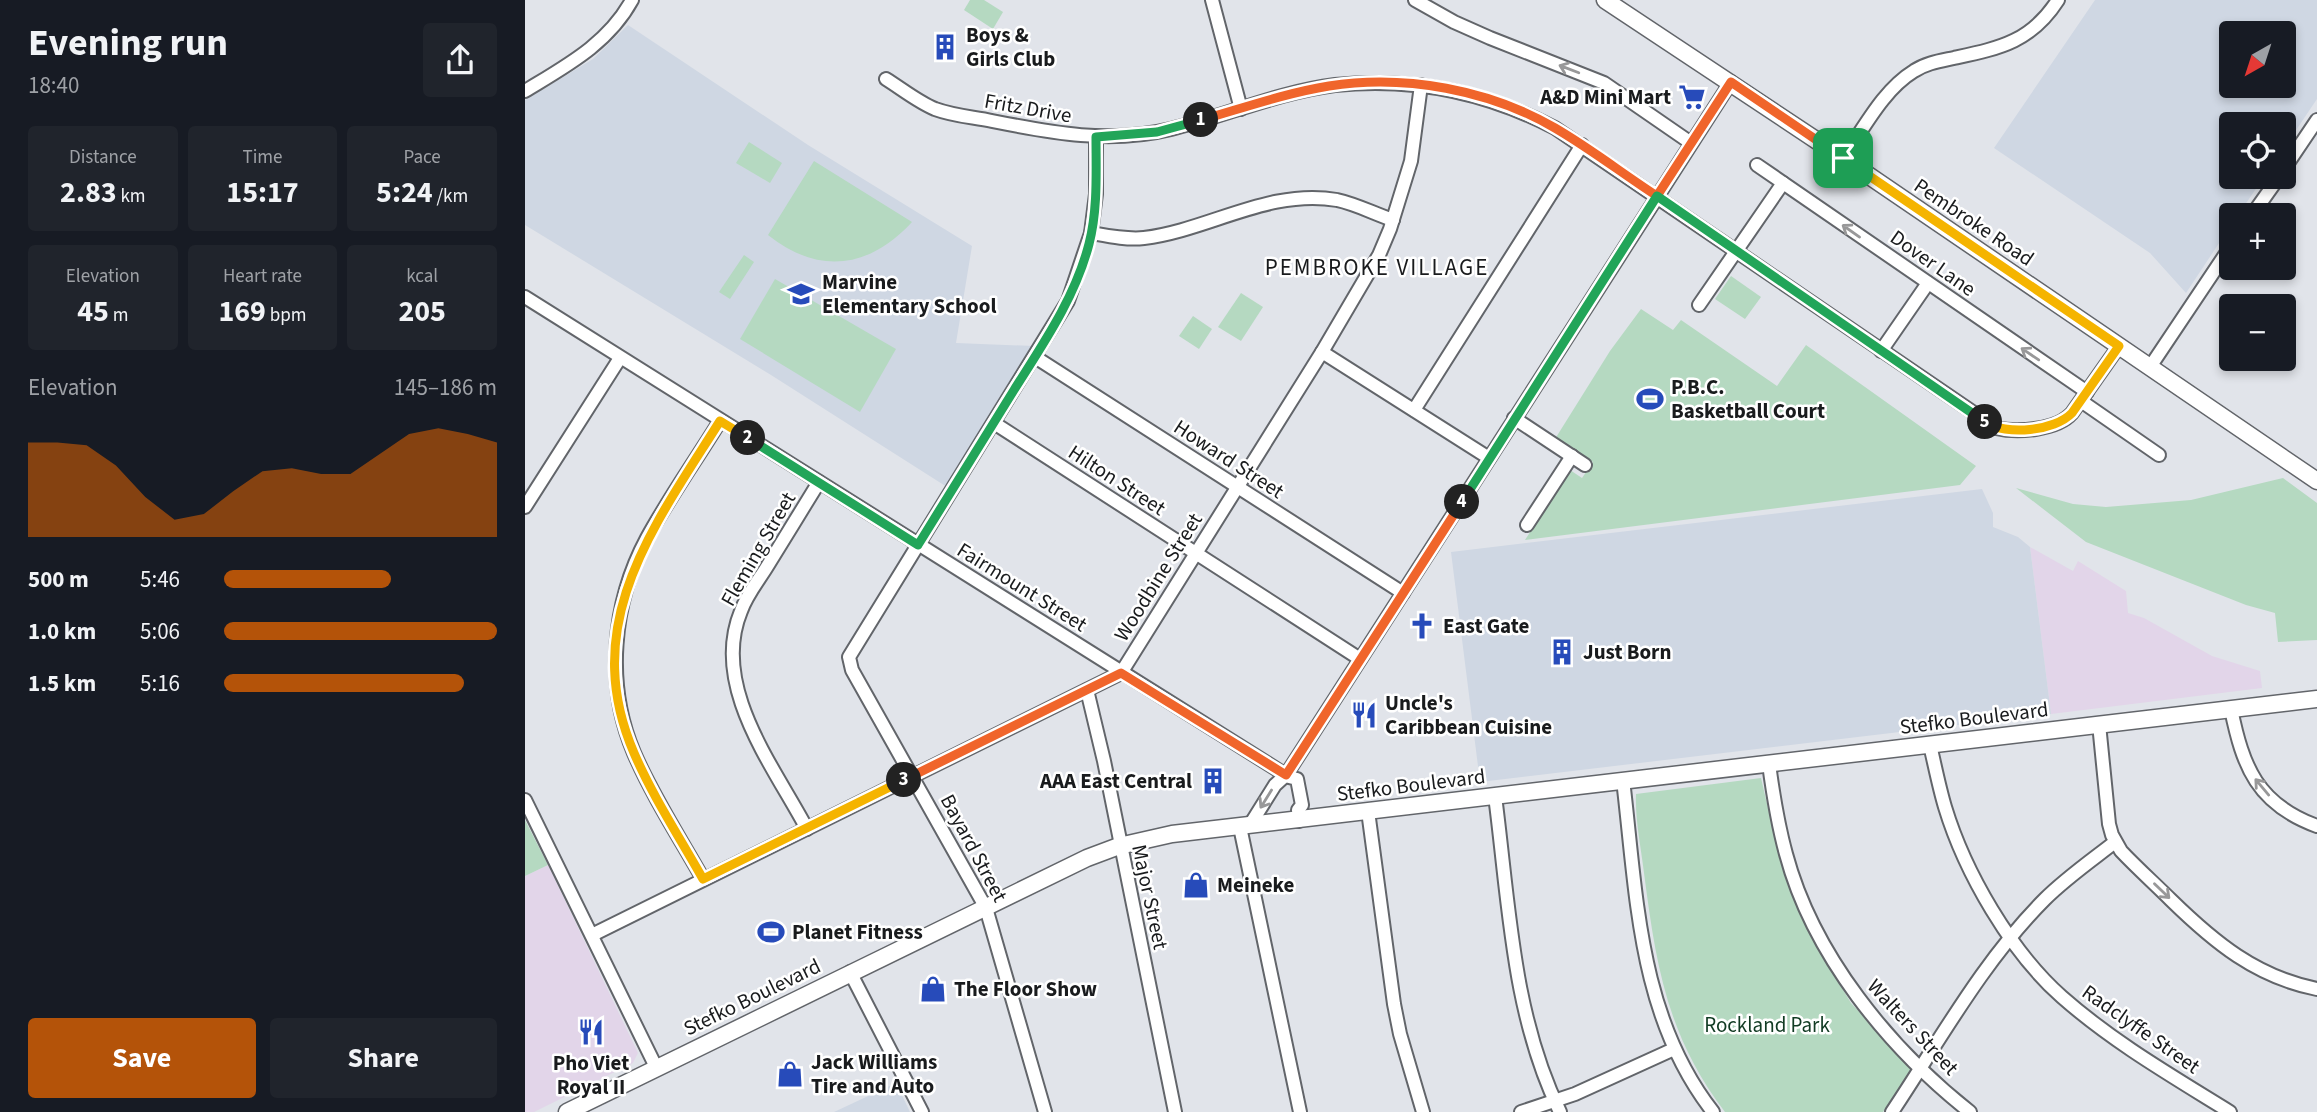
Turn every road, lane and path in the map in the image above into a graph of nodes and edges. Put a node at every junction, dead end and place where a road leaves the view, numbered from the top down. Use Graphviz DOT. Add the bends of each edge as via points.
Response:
graph roads {
  1 [pos="632,0"];
  2 [pos="1212,0"];
  3 [pos="1415,0"];
  4 [pos="1605,0"];
  5 [pos="2058,0"];
  6 [pos="886,79"];
  7 [pos="1731,82"];
  8 [pos="1420,86"];
  9 [pos="525,91"];
  10 [pos="1241,108"];
  11 [pos="2317,120"];
  12 [pos="1096,137"];
  13 [pos="1691,143"];
  14 [pos="1582,145"];
  15 [pos="2296,151"];
  16 [pos="1843,158"];
  17 [pos="1757,165"];
  18 [pos="1783,183"];
  19 [pos="1657,196"];
  20 [pos="1392,220"];
  21 [pos="1091,233"];
  22 [pos="1736,252"];
  23 [pos="2219,264"];
  24 [pos="1928,283"];
  25 [pos="525,297"];
  26 [pos="1699,304"];
  27 [pos="2119,346"];
  28 [pos="1881,351"];
  29 [pos="1322,352"];
  30 [pos="1035,357"];
  31 [pos="619,358"];
  32 [pos="2150,367"];
  33 [pos="2084,396"];
  34 [pos="1414,410"];
  35 [pos="1514,418"];
  36 [pos="720,421"];
  37 [pos="994,423"];
  38 [pos="1572,456"];
  39 [pos="2159,456"];
  40 [pos="1489,458"];
  41 [pos="1585,465"];
  42 [pos="2317,481"];
  43 [pos="819,482"];
  44 [pos="1237,487"];
  45 [pos="525,507"];
  46 [pos="1527,525"];
  47 [pos="918,545"];
  48 [pos="1195,553"];
  49 [pos="1403,593"];
  50 [pos="1360,659"];
  51 [pos="1121,673"];
  52 [pos="1087,690"];
  53 [pos="2317,699"];
  54 [pos="2231,709"];
  55 [pos="2099,724"];
  56 [pos="1930,745"];
  57 [pos="1769,764"];
  58 [pos="913,776"];
  59 [pos="1288,776"];
  60 [pos="1623,780"];
  61 [pos="1495,796"];
  62 [pos="526,802"];
  63 [pos="1368,811"];
  64 [pos="1299,815"];
  65 [pos="2317,825"];
  66 [pos="1245,826"];
  67 [pos="807,829"];
  68 [pos="2115,842"];
  69 [pos="1119,846"];
  70 [pos="703,879"];
  71 [pos="986,908"];
  72 [pos="592,935"];
  73 [pos="2010,937"];
  74 [pos="850,972"];
  75 [pos="2317,989"];
  76 [pos="1674,1049"];
  77 [pos="1922,1067"];
  78 [pos="656,1068"];
  79 [pos="1557,1107"];
  80 [pos="567,1112"];
  81 [pos="922,1112"];
  82 [pos="1045,1112"];
  83 [pos="1175,1112"];
  84 [pos="1300,1112"];
  85 [pos="1423,1112"];
  86 [pos="1521,1112"];
  87 [pos="1713,1112"];
  88 [pos="1892,1112"];
  89 [pos="1970,1112"];
  90 [pos="2230,1112"];
  1 -- 9 [label="street" via="597,44"];
  2 -- 10 [label="street"];
  13 -- 3 [label="street, one-way" via="1604,83 1490,38"];
  4 -- 7 [label="main road, Pembroke Road"];
  5 -- 16 [label="street" via="2044,20 2018,39 1925,65 1905,77"];
  6 -- 12 [label="street, Fritz Drive" via="947,113 1042,132"];
  7 -- 13 [label="street"];
  7 -- 16 [label="main road, Pembroke Road"];
  8 -- 10 [label="street, Fritz Drive" via="1331,86"];
  8 -- 14 [label="street, Fritz Drive" via="1455,90 1512,107"];
  8 -- 20 [label="street, Woodbine Street" via="1411,161"];
  10 -- 12 [label="street, Fritz Drive" via="1157,132"];
  11 -- 15 [label="street"];
  12 -- 21 [label="street"];
  13 -- 19 [label="street"];
  14 -- 19 [label="street, Fritz Drive"];
  14 -- 34 [label="street"];
  16 -- 27 [label="main road, Pembroke Road"];
  17 -- 18 [label="street, Dover Lane"];
  18 -- 22 [label="street"];
  24 -- 18 [label="street, Dover Lane, one-way"];
  19 -- 22 [label="street, Fritz Drive"];
  19 -- 35 [label="street"];
  20 -- 21 [label="street" via="1339,201 1307,198 1270,203 1151,237"];
  20 -- 29 [label="street, Woodbine Street" via="1379,255"];
  21 -- 30 [label="street" via="1068,301"];
  22 -- 26 [label="street"];
  22 -- 28 [label="street, Fritz Drive"];
  23 -- 32 [label="street"];
  24 -- 28 [label="street"];
  33 -- 24 [label="street, Dover Lane, one-way"];
  25 -- 31 [label="street, Fairmount Street"];
  27 -- 32 [label="main road, Pembroke Road"];
  27 -- 33 [label="street, Fritz Drive"];
  28 -- 33 [label="street, Fritz Drive" via="2000,429 2057,424 2068,418"];
  29 -- 34 [label="street"];
  29 -- 44 [label="street, Woodbine Street"];
  30 -- 37 [label="street"];
  30 -- 44 [label="street, Howard Street"];
  31 -- 36 [label="street, Fairmount Street"];
  31 -- 45 [label="street"];
  32 -- 42 [label="main road, Pembroke Road"];
  33 -- 39 [label="street, Dover Lane"];
  34 -- 40 [label="street"];
  35 -- 38 [label="street"];
  35 -- 40 [label="street"];
  36 -- 43 [label="street, Fairmount Street"];
  36 -- 70 [label="street" via="642,549 624,597 616,652 620,705 632,746"];
  37 -- 47 [label="street"];
  37 -- 48 [label="street, Hilton Street"];
  38 -- 41 [label="street"];
  38 -- 46 [label="street"];
  40 -- 49 [label="street"];
  43 -- 47 [label="street, Fairmount Street"];
  43 -- 67 [label="street, Fleming Street" via="744,604 732,652 744,713"];
  44 -- 48 [label="street, Woodbine Street"];
  44 -- 49 [label="street, Howard Street"];
  47 -- 51 [label="street, Fairmount Street"];
  47 -- 58 [label="street, Bayard Street" via="849,657 852,670"];
  48 -- 50 [label="street, Hilton Street"];
  48 -- 51 [label="street, Woodbine Street"];
  49 -- 50 [label="street"];
  50 -- 59 [label="street"];
  51 -- 52 [label="street, Woodbine Street"];
  51 -- 59 [label="street, Fairmount Street"];
  52 -- 58 [label="street, Woodbine Street"];
  52 -- 69 [label="street, Major Street"];
  53 -- 54 [label="main road, Stefko Boulevard"];
  54 -- 55 [label="main road, Stefko Boulevard"];
  65 -- 54 [label="street, one-way" via="2284,809 2255,779 2242,756"];
  55 -- 56 [label="main road, Stefko Boulevard"];
  55 -- 68 [label="street" via="2109,824"];
  56 -- 57 [label="main road, Stefko Boulevard"];
  56 -- 73 [label="street, Radclyffe Street" via="1959,844"];
  57 -- 60 [label="main road, Stefko Boulevard"];
  57 -- 77 [label="street, Walters Street" via="1786,854 1815,927 1859,999"];
  58 -- 67 [label="street, Woodbine Street"];
  58 -- 71 [label="street, Bayard Street"];
  59 -- 64 [label="street" via="1297,779 1302,805"];
  59 -- 66 [label="street, one-way" via="1275,785"];
  60 -- 61 [label="main road, Stefko Boulevard"];
  60 -- 76 [label="street" via="1650,981"];
  61 -- 63 [label="main road, Stefko Boulevard"];
  61 -- 79 [label="street" via="1522,999"];
  62 -- 72 [label="street"];
  63 -- 64 [label="main road, Stefko Boulevard"];
  63 -- 85 [label="street" via="1394,1004"];
  64 -- 66 [label="main road, Stefko Boulevard"];
  66 -- 69 [label="main road, Stefko Boulevard" via="1172,834"];
  66 -- 84 [label="street"];
  67 -- 70 [label="street, Woodbine Street"];
  68 -- 73 [label="street" via="2053,891"];
  68 -- 75 [label="street, one-way" via="2199,928 2228,951 2276,978"];
  69 -- 71 [label="main road, Stefko Boulevard"];
  69 -- 83 [label="street, Major Street"];
  70 -- 72 [label="street, Woodbine Street"];
  71 -- 74 [label="main road, Stefko Boulevard"];
  71 -- 82 [label="street, Bayard Street"];
  72 -- 78 [label="street"];
  73 -- 77 [label="street"];
  73 -- 90 [label="street, Radclyffe Street" via="2049,985 2091,1021"];
  74 -- 78 [label="main road, Stefko Boulevard"];
  74 -- 81 [label="street"];
  76 -- 79 [label="street"];
  76 -- 87 [label="street"];
  77 -- 88 [label="street"];
  77 -- 89 [label="street, Walters Street"];
  78 -- 80 [label="main road, Stefko Boulevard"];
  79 -- 86 [label="street"];
}
